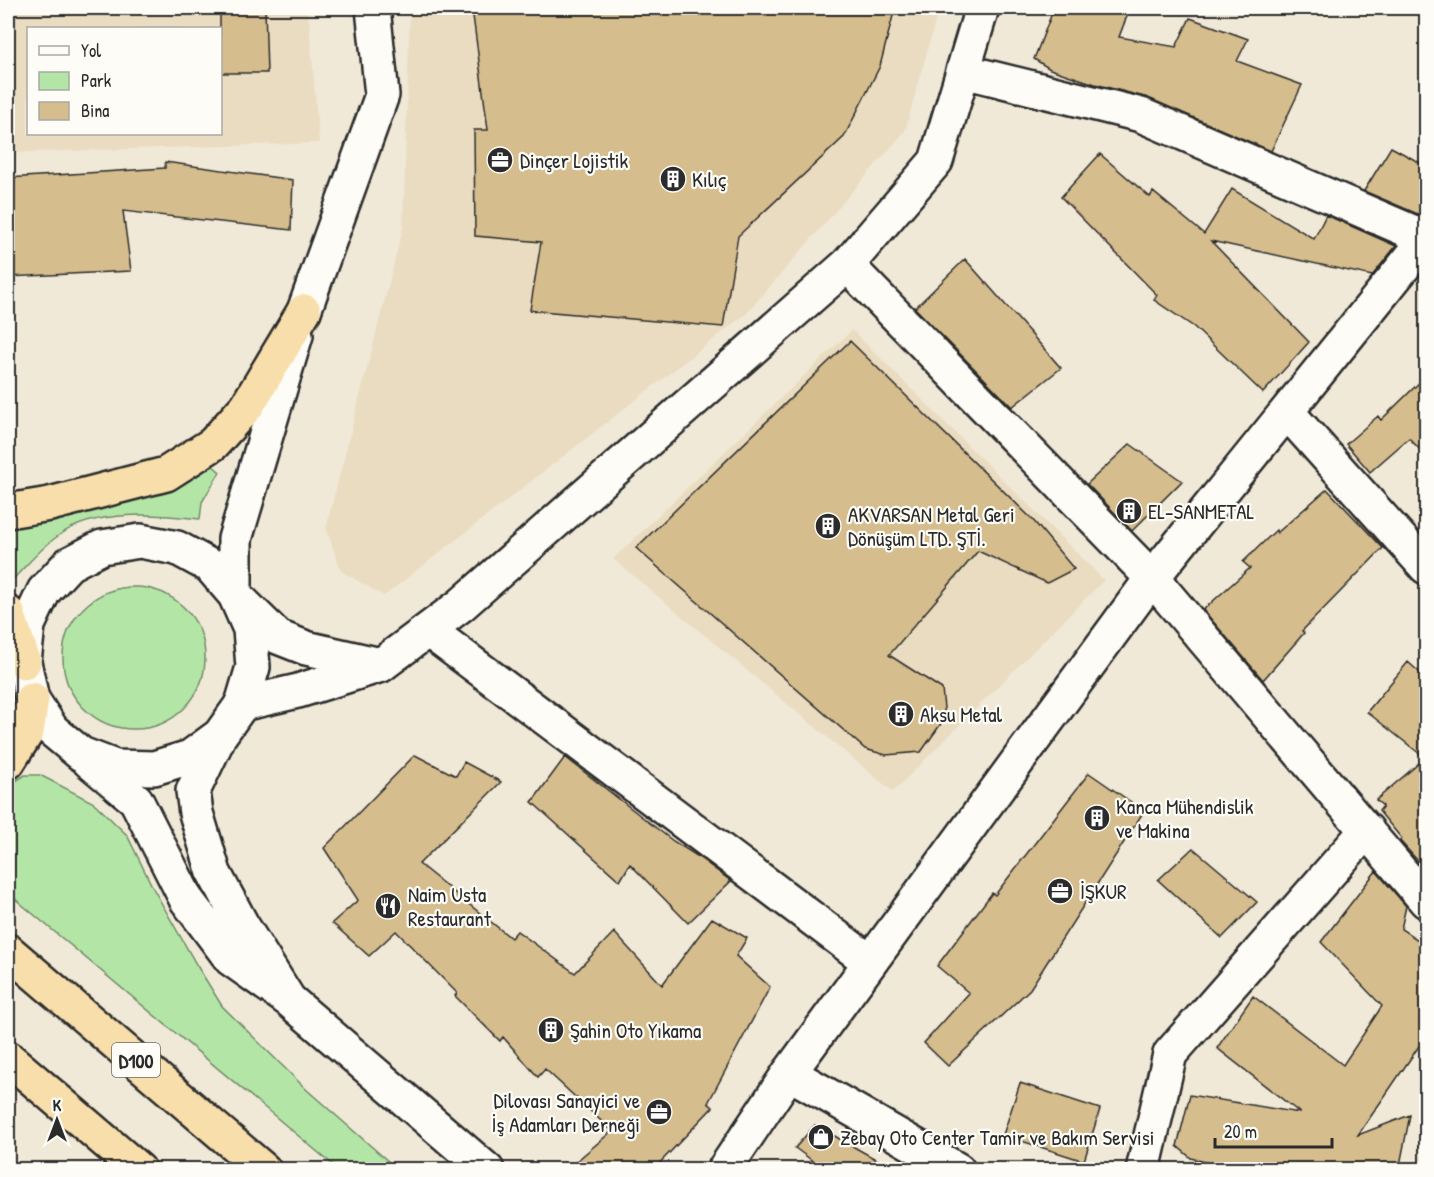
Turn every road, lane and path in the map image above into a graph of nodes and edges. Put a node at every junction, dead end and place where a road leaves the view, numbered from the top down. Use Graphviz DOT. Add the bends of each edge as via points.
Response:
graph roads {
  1 [pos="373,8"];
  2 [pos="982,8"];
  3 [pos="963,71"];
  4 [pos="1426,238"];
  5 [pos="847,265"];
  6 [pos="304,311"];
  7 [pos="1287,412"];
  8 [pos="8,511"];
  9 [pos="1426,567"];
  10 [pos="1152,578"];
  11 [pos="235,595"];
  12 [pos="8,613"];
  13 [pos="428,630"];
  14 [pos="24,662"];
  15 [pos="381,665"];
  16 [pos="32,699"];
  17 [pos="242,704"];
  18 [pos="220,735"];
  19 [pos="81,754"];
  20 [pos="8,762"];
  21 [pos="1367,830"];
  22 [pos="1426,901"];
  23 [pos="8,951"];
  24 [pos="870,962"];
  25 [pos="289,1000"];
  26 [pos="8,1058"];
  27 [pos="789,1073"];
  28 [pos="139,1170"];
  29 [pos="264,1170"];
  30 [pos="487,1170"];
  31 [pos="724,1170"];
  32 [pos="958,1170"];
  33 [pos="1143,1170"];
  1 -- 6 [label="street" via="382,95"];
  2 -- 3 [label="street"];
  3 -- 4 [label="street" via="1141,115"];
  3 -- 5 [label="street" via="936,161"];
  4 -- 7 [label="street"];
  5 -- 10 [label="street"];
  5 -- 13 [label="street"];
  6 -- 8 [label="highway" via="247,406 213,444 166,474"];
  6 -- 11 [label="street" via="235,540"];
  7 -- 9 [label="street"];
  7 -- 10 [label="street"];
  10 -- 21 [label="street"];
  10 -- 24 [label="street"];
  11 -- 14 [label="street" via="210,566 177,548 140,542 102,547 69,564 44,591 28,625"];
  11 -- 15 [label="street" via="278,637 306,648"];
  11 -- 17 [label="street" via="250,629 253,667"];
  12 -- 14 [label="highway"];
  13 -- 15 [label="street"];
  13 -- 24 [label="street"];
  14 -- 16 [label="street"];
  15 -- 17 [label="street"];
  16 -- 19 [label="street" via="52,730"];
  16 -- 20 [label="highway" via="27,732"];
  17 -- 18 [label="street"];
  18 -- 19 [label="street" via="190,757 153,768 115,767"];
  18 -- 25 [label="street" via="193,791 196,813 214,873"];
  19 -- 25 [label="street" via="136,800 186,899 231,959"];
  21 -- 22 [label="street"];
  21 -- 33 [label="street" via="1170,1054"];
  23 -- 29 [label="highway, D100"];
  24 -- 27 [label="street"];
  25 -- 30 [label="street"];
  26 -- 28 [label="highway"];
  27 -- 31 [label="street"];
  27 -- 32 [label="street"];
}
